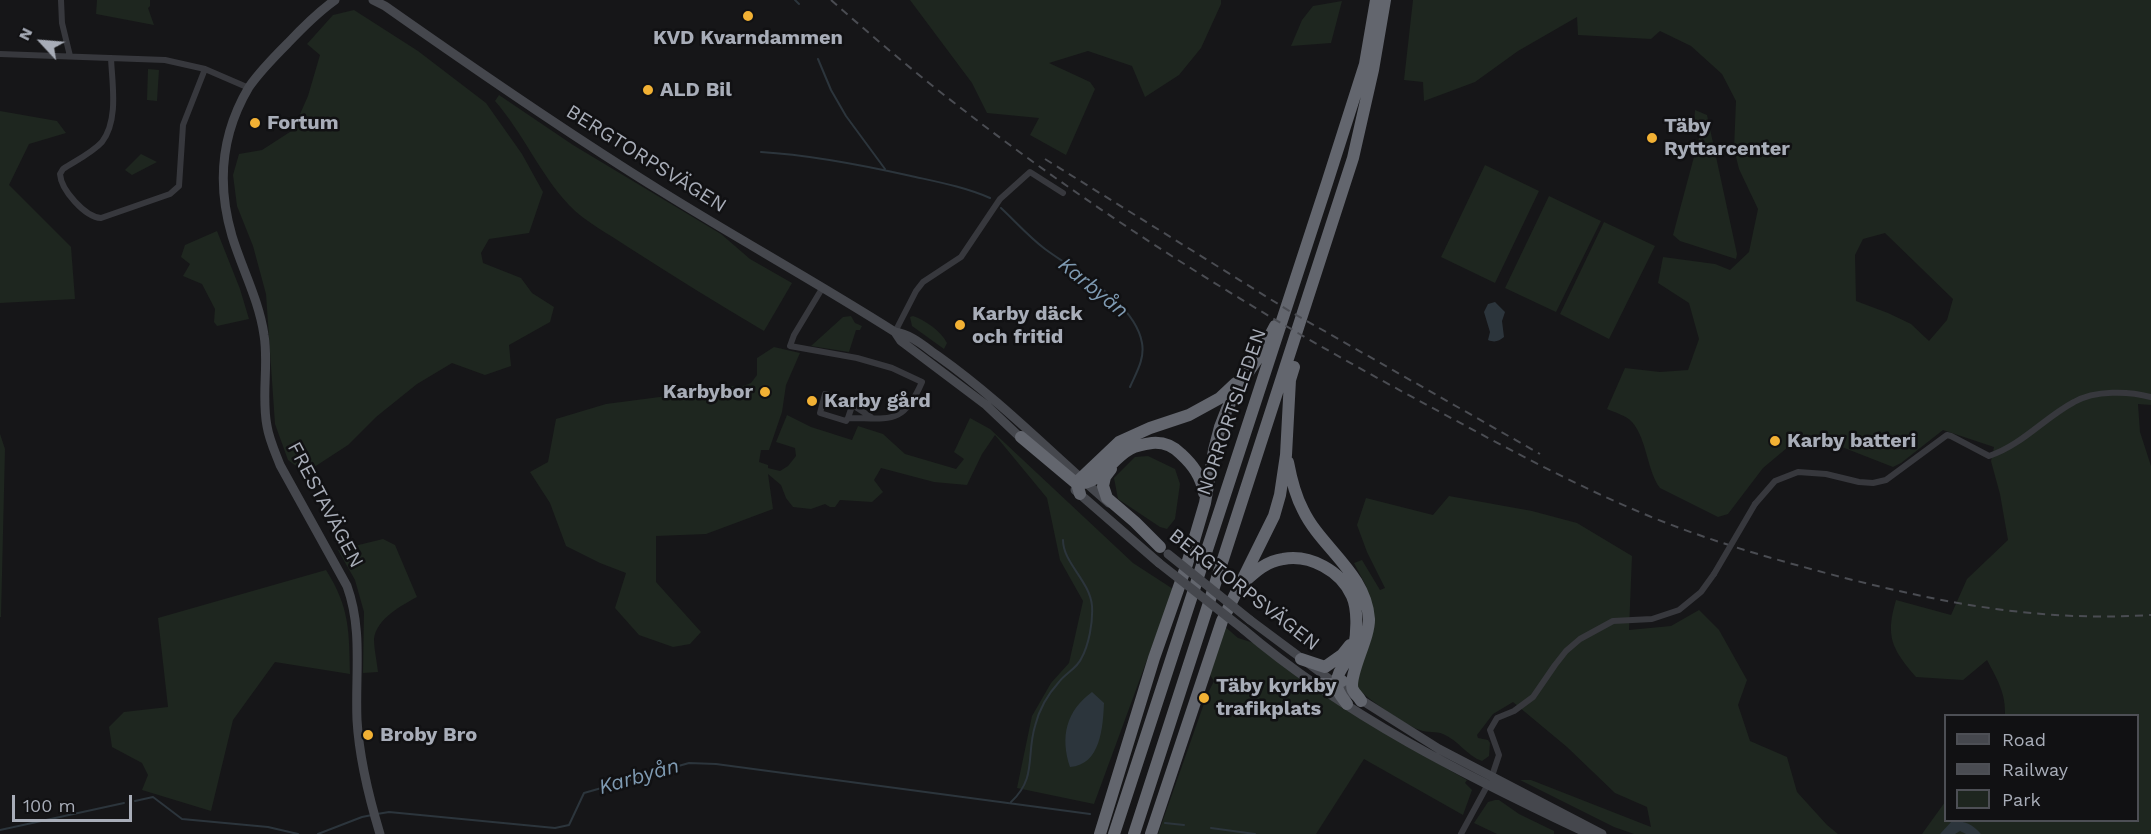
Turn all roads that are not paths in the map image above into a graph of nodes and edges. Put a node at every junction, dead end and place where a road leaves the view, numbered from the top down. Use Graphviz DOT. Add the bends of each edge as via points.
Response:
graph roads {
  1 [pos="61,0"];
  2 [pos="326,0"];
  3 [pos="335,0"];
  4 [pos="373,0"];
  5 [pos="1376,0"];
  6 [pos="1385,0"];
  7 [pos="383,3"];
  8 [pos="319,12"];
  9 [pos="0,54"];
  10 [pos="69,56"];
  11 [pos="111,58"];
  12 [pos="205,69"];
  13 [pos="249,88"];
  14 [pos="1353,158"];
  15 [pos="1063,193"];
  16 [pos="1306,247"];
  17 [pos="823,287"];
  18 [pos="895,332"];
  19 [pos="1246,374"];
  20 [pos="2151,397"];
  21 [pos="851,404"];
  22 [pos="848,418"];
  23 [pos="871,418"];
  24 [pos="1021,437"];
  25 [pos="1286,454"];
  26 [pos="1118,459"];
  27 [pos="1081,485"];
  28 [pos="1205,503"];
  29 [pos="1164,550"];
  30 [pos="1234,594"];
  31 [pos="1355,630"];
  32 [pos="1301,659"];
  33 [pos="1359,661"];
  34 [pos="1317,684"];
  35 [pos="1336,684"];
  36 [pos="1362,701"];
  37 [pos="1347,704"];
  38 [pos="1490,781"];
  39 [pos="380,834"];
  40 [pos="1100,834"];
  41 [pos="1113,834"];
  42 [pos="1134,834"];
  43 [pos="1151,834"];
  44 [pos="1461,834"];
  45 [pos="1589,834"];
  46 [pos="1602,834"];
  1 -- 10 [label="street"];
  2 -- 8 [label="main road, FRESTAVÄGEN"];
  3 -- 8 [label="main road, FRESTAVÄGEN"];
  4 -- 7 [label="main road, BERGTORPSVÄGEN"];
  5 -- 16 [label="highway, NORRORTSLEDEN" via="1365,64"];
  6 -- 14 [label="highway, NORRORTSLEDEN"];
  7 -- 17 [label="main road, BERGTORPSVÄGEN" via="563,129"];
  8 -- 13 [label="main road, FRESTAVÄGEN"];
  9 -- 10 [label="street"];
  10 -- 11 [label="street"];
  11 -- 12 [label="street" via="165,60"];
  11 -- 12 [label="street" via="112,112 108,131 94,149 60,174 61,184 84,212 95,218 170,195 179,186 183,125"];
  12 -- 13 [label="street"];
  13 -- 39 [label="main road, FRESTAVÄGEN" via="226,142 222,196 265,337 266,425 272,444 355,606 357,721"];
  14 -- 25 [label="highway" via="1290,380"];
  14 -- 42 [label="highway, NORRORTSLEDEN"];
  15 -- 18 [label="street" via="1030,172 1000,199 961,257 923,282"];
  16 -- 19 [label="highway" via="1272,334"];
  16 -- 41 [label="highway, NORRORTSLEDEN"];
  17 -- 18 [label="main road, BERGTORPSVÄGEN"];
  17 -- 23 [label="street" via="790,346 857,358 922,382 915,398 899,415"];
  18 -- 24 [label="main road, BERGTORPSVÄGEN" via="901,341 986,405"];
  18 -- 27 [label="main road, BERGTORPSVÄGEN" via="923,346 976,385"];
  19 -- 27 [label="highway" via="1220,398 1189,415 1119,442"];
  19 -- 28 [label="highway" via="1220,427"];
  20 -- 38 [label="street, bridge" via="2118,392 2075,401 2015,444 1989,456 1947,435 1886,480 1873,483 1798,472 1774,481 1755,504 1701,592 1679,610 1652,619 1613,621 1580,639 1566,651 1533,697 1497,718 1490,730 1499,755"];
  21 -- 22 [label="street"];
  21 -- 22 [label="street" via="847,398 825,394 820,413 846,421"];
  21 -- 23 [label="street"];
  22 -- 23 [label="street"];
  24 -- 27 [label="highway"];
  25 -- 30 [label="highway" via="1274,516"];
  25 -- 33 [label="highway" via="1303,510 1356,579 1365,600 1369,620"];
  26 -- 27 [label="highway" via="1095,480"];
  26 -- 28 [label="highway" via="1141,445 1173,447 1193,465 1202,482"];
  26 -- 29 [label="highway" via="1105,477 1107,498"];
  27 -- 29 [label="main road, BERGTORPSVÄGEN"];
  27 -- 34 [label="main road, BERGTORPSVÄGEN, bridge" via="1159,563"];
  28 -- 40 [label="highway"];
  29 -- 32 [label="main road, BERGTORPSVÄGEN, bridge"];
  30 -- 31 [label="highway" via="1261,566 1296,558 1320,564 1341,579 1352,596"];
  30 -- 43 [label="highway" via="1207,662"];
  31 -- 32 [label="highway" via="1342,655 1326,667"];
  31 -- 35 [label="highway" via="1354,647"];
  32 -- 35 [label="main road, BERGTORPSVÄGEN"];
  33 -- 35 [label="highway"];
  33 -- 36 [label="highway" via="1352,689"];
  34 -- 35 [label="highway"];
  34 -- 37 [label="main road, BERGTORPSVÄGEN"];
  35 -- 36 [label="main road, BERGTORPSVÄGEN"];
  35 -- 37 [label="highway"];
  36 -- 38 [label="main road, BERGTORPSVÄGEN"];
  37 -- 38 [label="main road, BERGTORPSVÄGEN" via="1396,735"];
  38 -- 44 [label="street"];
  38 -- 45 [label="main road, BERGTORPSVÄGEN"];
  38 -- 46 [label="main road, BERGTORPSVÄGEN"];
}
